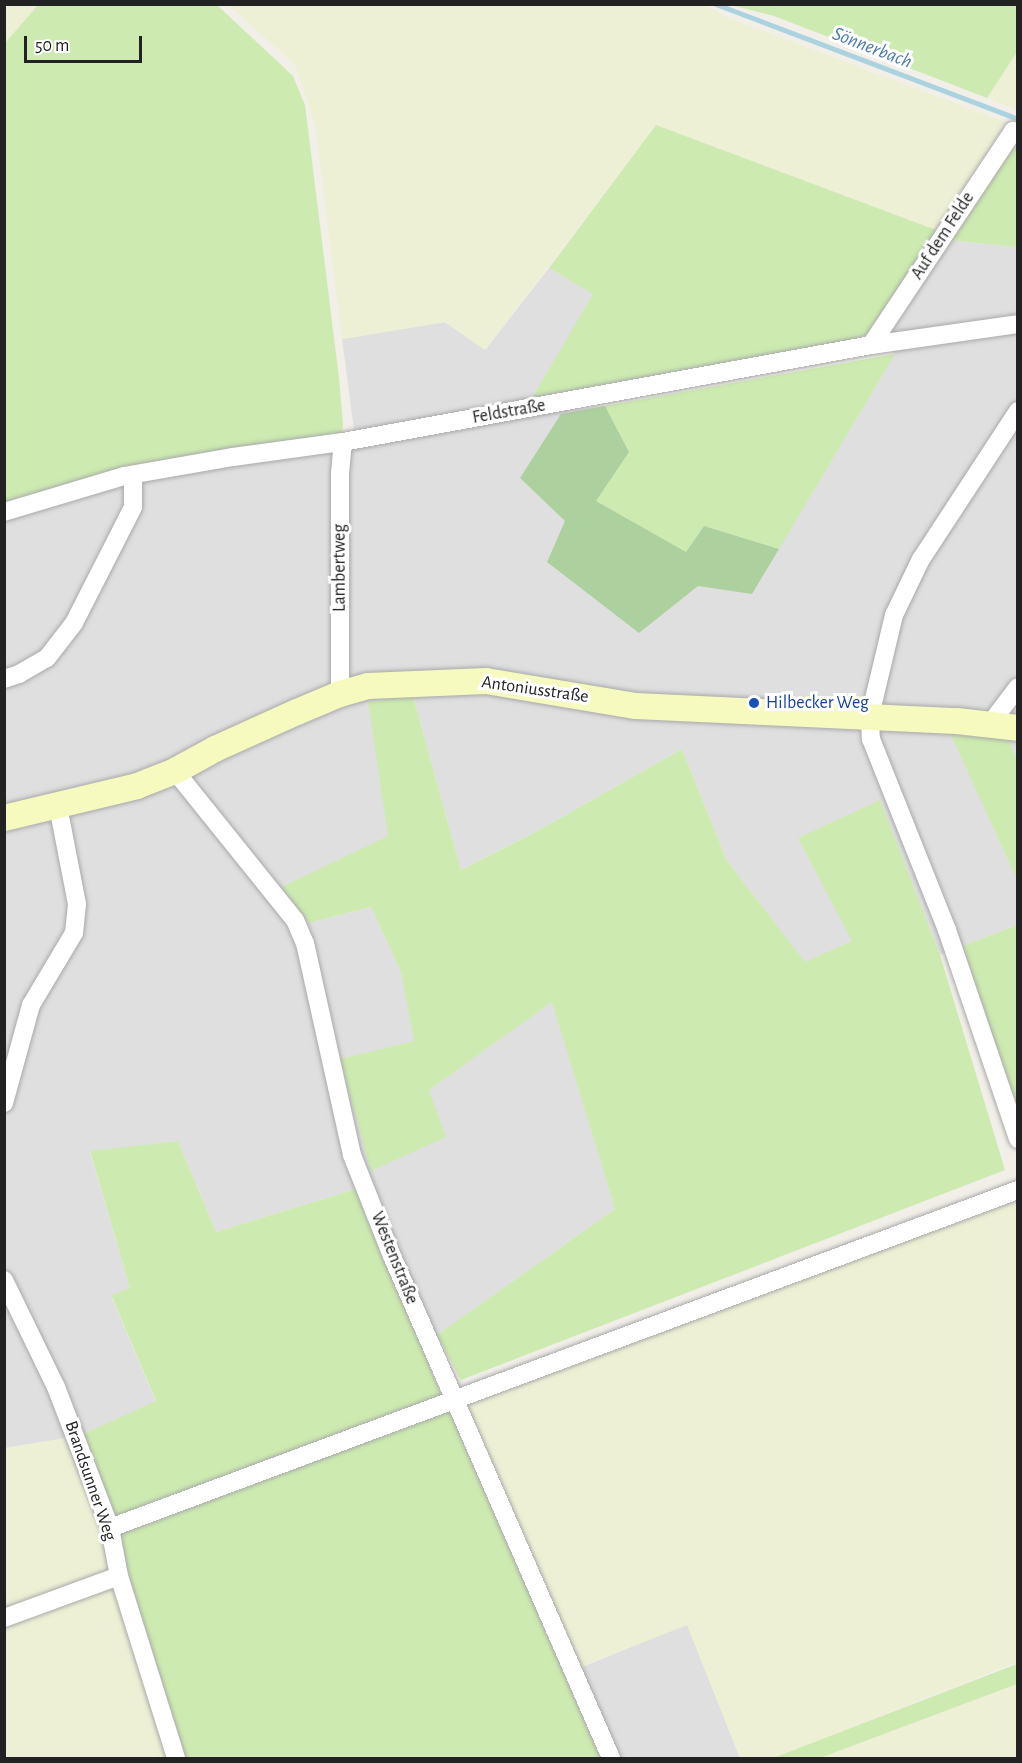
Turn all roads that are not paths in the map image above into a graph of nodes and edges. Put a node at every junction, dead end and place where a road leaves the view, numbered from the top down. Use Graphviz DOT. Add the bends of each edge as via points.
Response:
graph roads {
  1 [pos="1017,133"];
  2 [pos="1017,324"];
  3 [pos="871,345"];
  4 [pos="1017,411"];
  5 [pos="343,442"];
  6 [pos="133,475"];
  7 [pos="4,512"];
  8 [pos="4,679"];
  9 [pos="1017,687"];
  10 [pos="340,694"];
  11 [pos="870,716"];
  12 [pos="990,724"];
  13 [pos="1017,728"];
  14 [pos="176,771"];
  15 [pos="58,806"];
  16 [pos="4,818"];
  17 [pos="4,1103"];
  18 [pos="1017,1139"];
  19 [pos="1017,1190"];
  20 [pos="4,1280"];
  21 [pos="454,1401"];
  22 [pos="110,1528"];
  23 [pos="119,1576"];
  24 [pos="4,1618"];
  25 [pos="176,1758"];
  26 [pos="611,1758"];
  1 -- 3 [label="street, Auf dem Felde" via="1013,131"];
  2 -- 3 [label="street, Feldstraße"];
  3 -- 5 [label="street, Feldstraße"];
  4 -- 11 [label="street" via="921,558 894,615"];
  5 -- 6 [label="street, Feldstraße"];
  5 -- 10 [label="street, Lambertweg"];
  6 -- 7 [label="street, Feldstraße"];
  6 -- 8 [label="street" via="133,507 74,622 47,658"];
  9 -- 12 [label="street"];
  10 -- 11 [label="street, Antoniusstraße" via="368,686 486,681 636,706"];
  10 -- 14 [label="street, Antoniusstraße" via="215,748"];
  11 -- 12 [label="street, Antoniusstraße"];
  11 -- 18 [label="street" via="871,739 947,930"];
  12 -- 13 [label="street, Antoniusstraße"];
  14 -- 15 [label="street, Antoniusstraße" via="136,786"];
  14 -- 21 [label="street, Westenstraße" via="295,920 306,951 352,1155"];
  15 -- 16 [label="street, Antoniusstraße"];
  15 -- 17 [label="street" via="76,904 74,933 31,1005"];
  19 -- 21 [label="street"];
  20 -- 22 [label="street, Brandsunner Weg" via="56,1387"];
  21 -- 22 [label="street"];
  21 -- 26 [label="street, Westenstraße"];
  22 -- 23 [label="street, Brandsunner Weg"];
  23 -- 24 [label="street"];
  23 -- 25 [label="street, Brandsunner Weg"];
}
